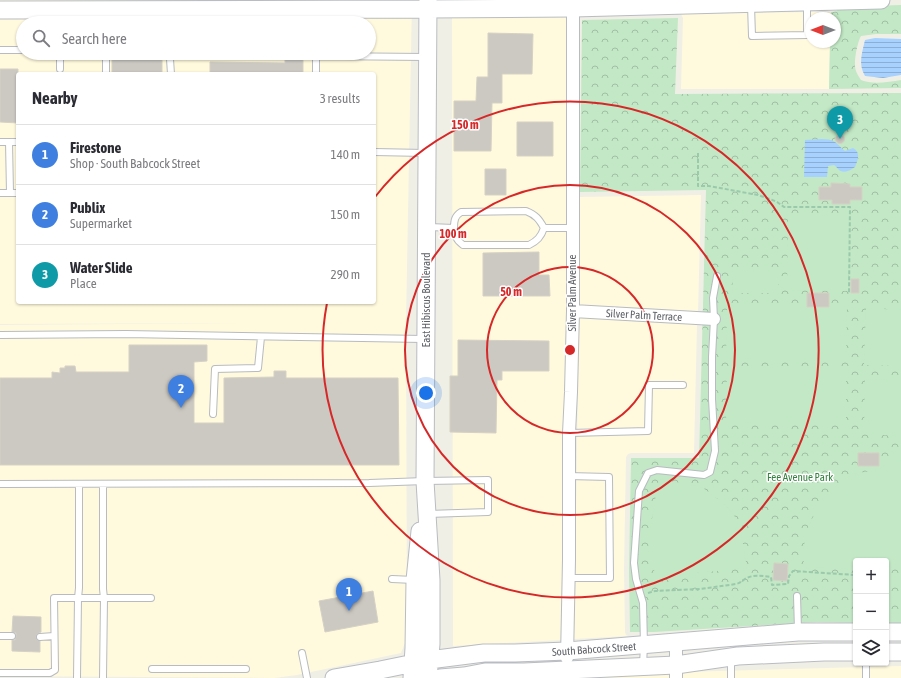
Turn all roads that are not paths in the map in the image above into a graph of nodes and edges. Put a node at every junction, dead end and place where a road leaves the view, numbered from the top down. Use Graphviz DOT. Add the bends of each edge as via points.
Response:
graph roads {
  1 [pos="881,0"];
  2 [pos="847,1"];
  3 [pos="807,2"];
  4 [pos="670,3"];
  5 [pos="573,4"];
  6 [pos="751,4"];
  7 [pos="87,5"];
  8 [pos="428,5"];
  9 [pos="0,10"];
  10 [pos="60,16"];
  11 [pos="106,16"];
  12 [pos="156,16"];
  13 [pos="0,50"];
  14 [pos="16,50"];
  15 [pos="376,57"];
  16 [pos="427,57"];
  17 [pos="60,60"];
  18 [pos="106,60"];
  19 [pos="170,60"];
  20 [pos="316,60"];
  21 [pos="60,69"];
  22 [pos="106,72"];
  23 [pos="171,72"];
  24 [pos="316,72"];
  25 [pos="0,142"];
  26 [pos="9,142"];
  27 [pos="16,142"];
  28 [pos="376,152"];
  29 [pos="427,153"];
  30 [pos="0,193"];
  31 [pos="10,193"];
  32 [pos="16,193"];
  33 [pos="426,227"];
  34 [pos="454,228"];
  35 [pos="544,228"];
  36 [pos="573,228"];
  37 [pos="717,276"];
  38 [pos="573,311"];
  39 [pos="714,320"];
  40 [pos="0,335"];
  41 [pos="261,337"];
  42 [pos="426,339"];
  43 [pos="683,385"];
  44 [pos="213,414"];
  45 [pos="568,433"];
  46 [pos="568,476"];
  47 [pos="425,481"];
  48 [pos="0,484"];
  49 [pos="79,484"];
  50 [pos="103,484"];
  51 [pos="427,514"];
  52 [pos="568,578"];
  53 [pos="392,579"];
  54 [pos="415,580"];
  55 [pos="797,596"];
  56 [pos="78,598"];
  57 [pos="104,598"];
  58 [pos="151,598"];
  59 [pos="798,632"];
  60 [pos="853,632"];
  61 [pos="889,632"];
  62 [pos="901,632"];
  63 [pos="0,636"];
  64 [pos="12,636"];
  65 [pos="54,636"];
  66 [pos="40,637"];
  67 [pos="676,642"];
  68 [pos="644,645"];
  69 [pos="853,652"];
  70 [pos="889,652"];
  71 [pos="901,652"];
  72 [pos="302,653"];
  73 [pos="567,655"];
  74 [pos="731,657"];
  75 [pos="866,666"];
  76 [pos="418,667"];
  77 [pos="643,667"];
  78 [pos="152,669"];
  79 [pos="246,670"];
  80 [pos="0,672"];
  81 [pos="676,672"];
  82 [pos="77,678"];
  83 [pos="103,678"];
  84 [pos="307,678"];
  85 [pos="334,678"];
  86 [pos="428,678"];
  87 [pos="440,678"];
  88 [pos="731,678"];
  89 [pos="866,678"];
  1 -- 2 [label="street"];
  2 -- 3 [label="street"];
  3 -- 6 [label="street"];
  3 -- 6 [label="lane" via="807,35 752,36"];
  4 -- 5 [label="street"];
  4 -- 6 [label="street"];
  5 -- 8 [label="street"];
  5 -- 36 [label="street, Silver Palm Avenue"];
  7 -- 10 [label="street"];
  7 -- 11 [label="street"];
  8 -- 12 [label="street"];
  8 -- 16 [label="street, East Hibiscus Boulevard"];
  9 -- 10 [label="street"];
  11 -- 12 [label="street"];
  13 -- 14 [label="lane"];
  15 -- 16 [label="lane"];
  16 -- 29 [label="street, East Hibiscus Boulevard"];
  17 -- 21 [label="lane"];
  18 -- 22 [label="lane"];
  19 -- 23 [label="lane"];
  20 -- 24 [label="lane"];
  25 -- 26 [label="lane"];
  26 -- 27 [label="lane"];
  26 -- 31 [label="lane"];
  28 -- 29 [label="lane"];
  29 -- 33 [label="street, East Hibiscus Boulevard"];
  30 -- 31 [label="lane"];
  31 -- 32 [label="lane"];
  33 -- 34 [label="lane"];
  33 -- 42 [label="street, East Hibiscus Boulevard"];
  34 -- 35 [label="lane" via="458,241 463,245 529,245 536,242"];
  34 -- 35 [label="lane" via="454,218 461,212 526,211 539,219"];
  35 -- 36 [label="lane"];
  36 -- 38 [label="street, Silver Palm Avenue"];
  37 -- 39 [label="lane" via="713,298"];
  38 -- 39 [label="street, Silver Palm Terrace"];
  38 -- 45 [label="street, Silver Palm Avenue"];
  39 -- 68 [label="lane" via="712,400 715,450 710,472 704,475 656,470 648,473 639,492 634,564 643,603"];
  40 -- 41 [label="lane"];
  41 -- 42 [label="lane"];
  41 -- 44 [label="lane" via="258,368 215,369"];
  42 -- 47 [label="street, East Hibiscus Boulevard"];
  43 -- 45 [label="lane" via="649,385 648,432"];
  45 -- 46 [label="street, Silver Palm Avenue"];
  46 -- 52 [label="street, Silver Palm Avenue"];
  46 -- 52 [label="lane" via="609,476 610,578"];
  47 -- 50 [label="lane"];
  47 -- 51 [label="street, East Hibiscus Boulevard"];
  47 -- 51 [label="lane" via="488,480 488,512"];
  47 -- 54 [label="street, East Hibiscus Boulevard"];
  48 -- 49 [label="lane"];
  49 -- 50 [label="lane"];
  49 -- 56 [label="lane"];
  50 -- 57 [label="lane"];
  51 -- 76 [label="street, East Hibiscus Boulevard" via="431,580 430,644"];
  52 -- 73 [label="street, Silver Palm Avenue"];
  53 -- 54 [label="lane"];
  54 -- 76 [label="street, East Hibiscus Boulevard" via="414,648"];
  55 -- 59 [label="lane"];
  56 -- 57 [label="lane"];
  56 -- 65 [label="lane" via="54,598"];
  56 -- 82 [label="lane"];
  57 -- 58 [label="lane"];
  57 -- 83 [label="lane"];
  59 -- 60 [label="street, South Babcock Street"];
  59 -- 67 [label="street, South Babcock Street"];
  61 -- 62 [label="street"];
  63 -- 64 [label="lane"];
  65 -- 66 [label="lane"];
  65 -- 80 [label="lane" via="55,670 50,673"];
  67 -- 68 [label="street, South Babcock Street"];
  67 -- 81 [label="street"];
  68 -- 73 [label="street, South Babcock Street"];
  68 -- 77 [label="lane"];
  69 -- 74 [label="street, South Babcock Street"];
  70 -- 71 [label="street"];
  72 -- 84 [label="lane"];
  73 -- 76 [label="street, South Babcock Street" via="484,653"];
  74 -- 81 [label="street, South Babcock Street"];
  74 -- 88 [label="lane"];
  75 -- 89 [label="lane"];
  76 -- 85 [label="street, South Babcock Street"];
  76 -- 86 [label="street"];
  77 -- 81 [label="street, South Babcock Street"];
  77 -- 87 [label="street, South Babcock Street" via="485,672"];
  78 -- 79 [label="lane"];
}
